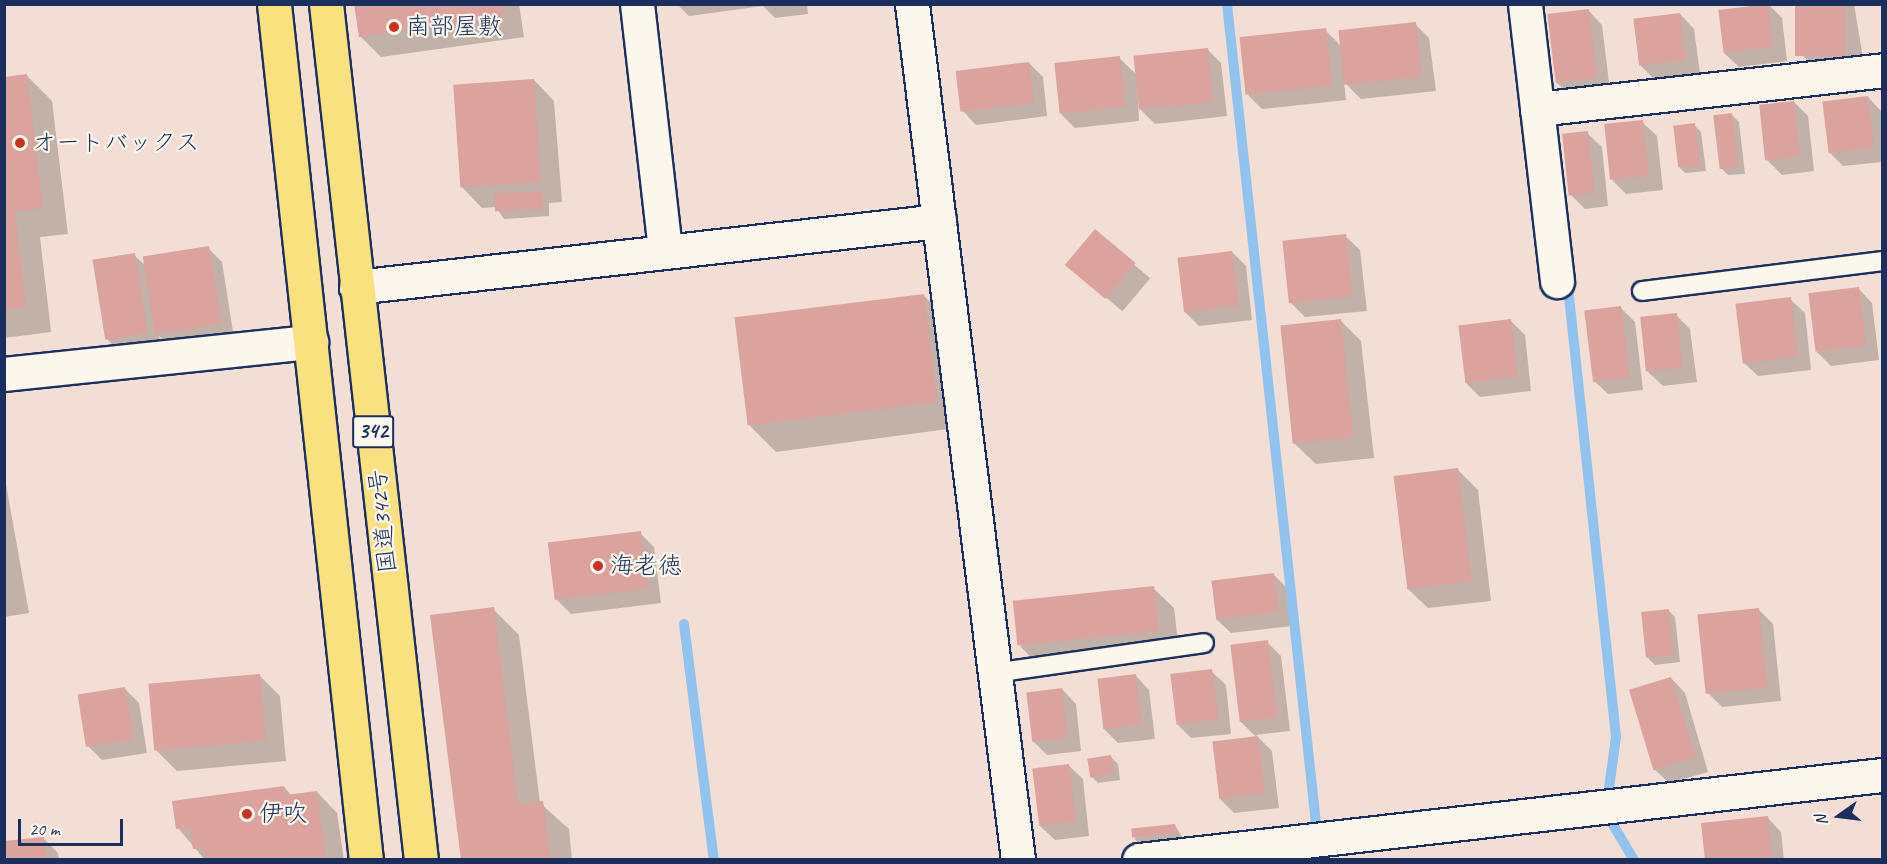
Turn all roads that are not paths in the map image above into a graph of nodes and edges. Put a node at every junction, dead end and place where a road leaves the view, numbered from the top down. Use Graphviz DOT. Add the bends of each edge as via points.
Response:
graph roads {
  1 [pos="274,4"];
  2 [pos="326,4"];
  3 [pos="637,4"];
  4 [pos="912,4"];
  5 [pos="1525,4"];
  6 [pos="1882,70"];
  7 [pos="1538,109"];
  8 [pos="939,221"];
  9 [pos="665,250"];
  10 [pos="1882,261"];
  11 [pos="1557,281"];
  12 [pos="356,287"];
  13 [pos="1642,291"];
  14 [pos="311,342"];
  15 [pos="4,374"];
  16 [pos="1204,643"];
  17 [pos="994,673"];
  18 [pos="1882,774"];
  19 [pos="366,860"];
  20 [pos="421,860"];
  21 [pos="1018,860"];
  22 [pos="1139,860"];
  1 -- 14 [label="highway, 342"];
  2 -- 12 [label="highway, 国道342号 / 342"];
  3 -- 9 [label="street"];
  4 -- 8 [label="street"];
  5 -- 7 [label="street"];
  6 -- 7 [label="street"];
  7 -- 11 [label="street"];
  8 -- 9 [label="street"];
  8 -- 17 [label="street"];
  9 -- 12 [label="street"];
  10 -- 13 [label="lane"];
  12 -- 20 [label="highway, 国道342号 / 342"];
  14 -- 15 [label="street"];
  14 -- 19 [label="highway, 342"];
  16 -- 17 [label="lane"];
  17 -- 21 [label="street"];
  18 -- 22 [label="street"];
}
